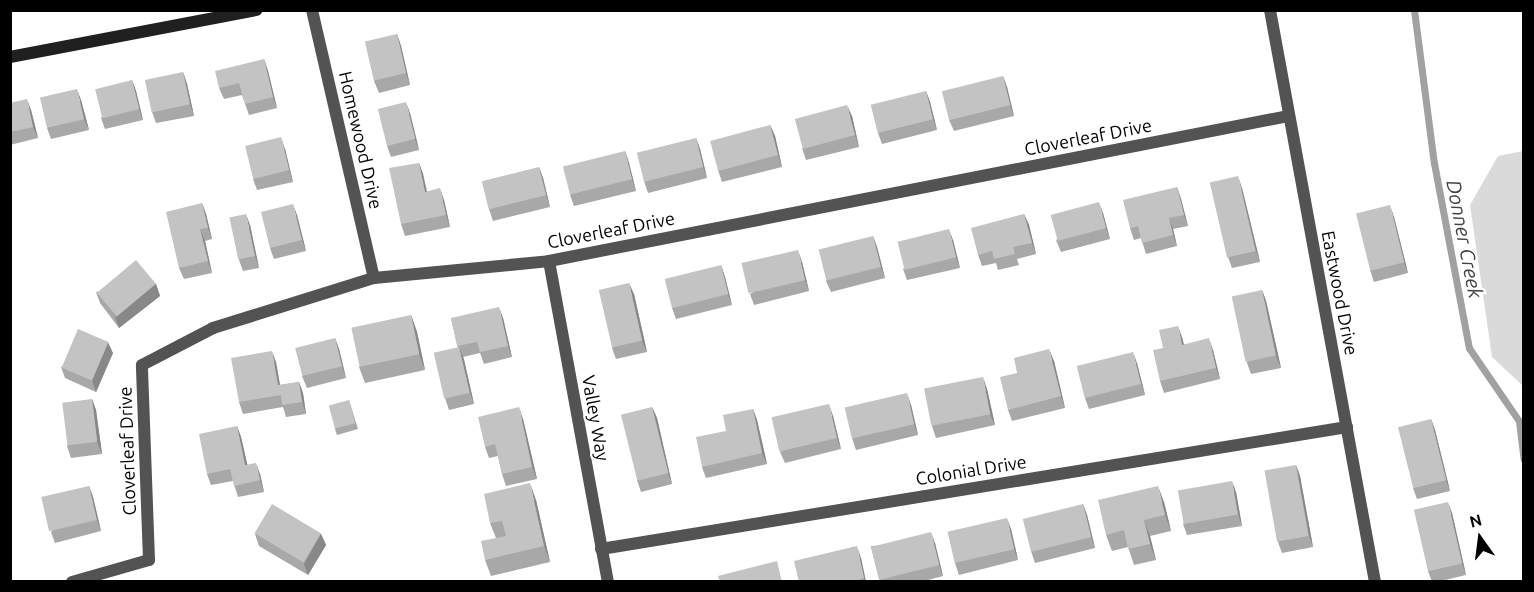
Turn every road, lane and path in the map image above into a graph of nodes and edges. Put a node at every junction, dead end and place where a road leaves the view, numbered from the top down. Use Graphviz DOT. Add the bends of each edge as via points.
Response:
graph roads {
  1 [pos="312,10"];
  2 [pos="1270,10"];
  3 [pos="253,11"];
  4 [pos="10,57"];
  5 [pos="1288,116"];
  6 [pos="549,261"];
  7 [pos="374,278"];
  8 [pos="1347,427"];
  9 [pos="602,549"];
  10 [pos="72,582"];
  11 [pos="608,582"];
  12 [pos="1375,582"];
  1 -- 7 [label="street, Homewood Drive"];
  2 -- 5 [label="street, Eastwood Drive"];
  3 -- 4 [label="street"];
  5 -- 6 [label="street, Cloverleaf Drive"];
  5 -- 8 [label="street, Eastwood Drive"];
  6 -- 7 [label="street, Cloverleaf Drive"];
  6 -- 9 [label="street, Valley Way"];
  7 -- 10 [label="street, Cloverleaf Drive" via="213,328 142,365 149,560"];
  8 -- 9 [label="street, Colonial Drive"];
  8 -- 12 [label="street, Eastwood Drive"];
  9 -- 11 [label="street, Valley Way"];
}
